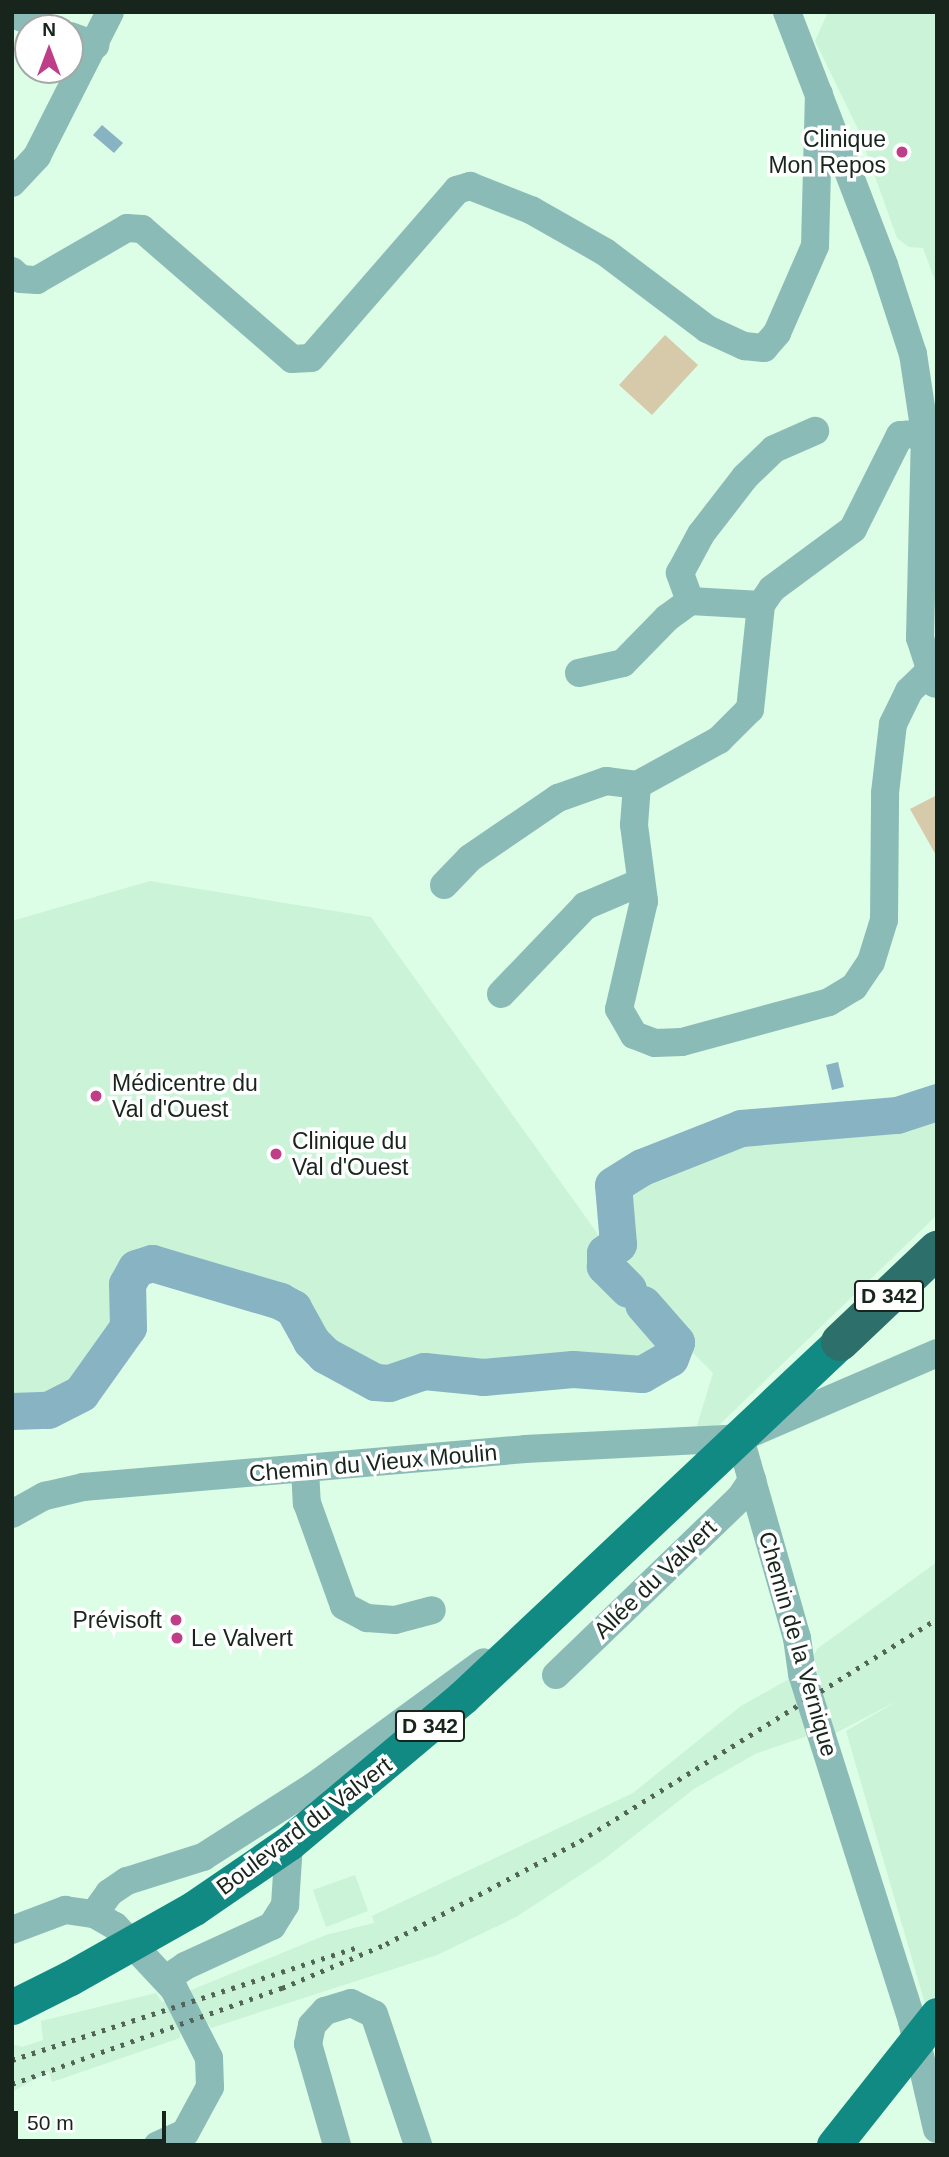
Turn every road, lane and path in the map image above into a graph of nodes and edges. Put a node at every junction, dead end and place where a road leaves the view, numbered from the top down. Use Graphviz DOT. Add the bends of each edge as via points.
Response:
graph roads {
  1 [pos="110,12"];
  2 [pos="788,12"];
  3 [pos="84,40"];
  4 [pos="66,84"];
  5 [pos="819,94"];
  6 [pos="12,183"];
  7 [pos="12,271"];
  8 [pos="815,431"];
  9 [pos="925,433"];
  10 [pos="690,601"];
  11 [pos="761,605"];
  12 [pos="934,673"];
  13 [pos="579,674"];
  14 [pos="636,785"];
  15 [pos="639,883"];
  16 [pos="444,885"];
  17 [pos="501,993"];
  18 [pos="937,1250"];
  19 [pos="840,1342"];
  20 [pos="937,1353"];
  21 [pos="807,1374"];
  22 [pos="830,1402"];
  23 [pos="740,1438"];
  24 [pos="305,1469"];
  25 [pos="752,1480"];
  26 [pos="12,1514"];
  27 [pos="432,1610"];
  28 [pos="535,1630"];
  29 [pos="556,1675"];
  30 [pos="289,1843"];
  31 [pos="94,1914"];
  32 [pos="12,1930"];
  33 [pos="166,1979"];
  34 [pos="12,2007"];
  35 [pos="924,2035"];
  36 [pos="937,2129"];
  37 [pos="158,2145"];
  38 [pos="337,2145"];
  39 [pos="418,2145"];
  40 [pos="834,2145"];
  41 [pos="850,2145"];
  1 -- 3 [label="street"];
  2 -- 5 [label="street"];
  4 -- 6 [label="street" via="37,156"];
  5 -- 7 [label="street" via="815,246 777,333 764,348 744,346 707,329 604,252 531,210 470,186 457,190 312,358 292,359 142,229 127,228 37,280 21,279"];
  5 -- 9 [label="street" via="913,354"];
  8 -- 10 [label="street" via="774,449 745,477 701,534 680,573"];
  9 -- 11 [label="street" via="900,435 853,529 772,589"];
  9 -- 12 [label="street" via="920,638"];
  10 -- 11 [label="street"];
  10 -- 13 [label="street" via="622,663"];
  11 -- 14 [label="street" via="750,709 719,740"];
  12 -- 15 [label="street" via="899,706 893,724 885,793 884,920 863,975 842,996 682,1042 644,1041 626,1027 619,1009 644,901"];
  14 -- 15 [label="street"];
  14 -- 16 [label="street" via="606,781 558,798 470,858"];
  15 -- 17 [label="street" via="584,906"];
  18 -- 19 [label="highway, D 342"];
  19 -- 21 [label="main road, D 342"];
  20 -- 22 [label="street"];
  21 -- 22 [label="street" via="808,1393"];
  21 -- 23 [label="main road, D 342"];
  22 -- 23 [label="street"];
  23 -- 24 [label="street, Chemin du Vieux Moulin" via="525,1449"];
  23 -- 25 [label="street, Chemin de la Vernique"];
  23 -- 28 [label="main road, Boulevard du Valvert / D 342"];
  24 -- 26 [label="street, Chemin du Vieux Moulin" via="83,1487 45,1496"];
  24 -- 27 [label="street" via="307,1503 344,1605 367,1618 395,1620"];
  25 -- 29 [label="street, Allée du Valvert" via="740,1498"];
  25 -- 35 [label="street, Chemin de la Vernique" via="797,1638 802,1674"];
  28 -- 30 [label="main road, Boulevard du Valvert / D 342" via="369,1780"];
  28 -- 31 [label="street" via="469,1671 314,1786 214,1850 169,1871 127,1881 109,1893"];
  30 -- 33 [label="street" via="285,1905 272,1926"];
  30 -- 34 [label="main road, Boulevard du Valvert / D 342, bridge" via="194,1908"];
  31 -- 32 [label="street" via="65,1910"];
  31 -- 33 [label="street" via="115,1926"];
  33 -- 37 [label="street" via="205,2048 210,2087 186,2133"];
  35 -- 36 [label="street, Chemin de la Vernique"];
  35 -- 40 [label="main road"];
  35 -- 41 [label="main road"];
  38 -- 39 [label="street" via="308,2044 312,2025 324,2011 351,2003 374,2014"];
}
